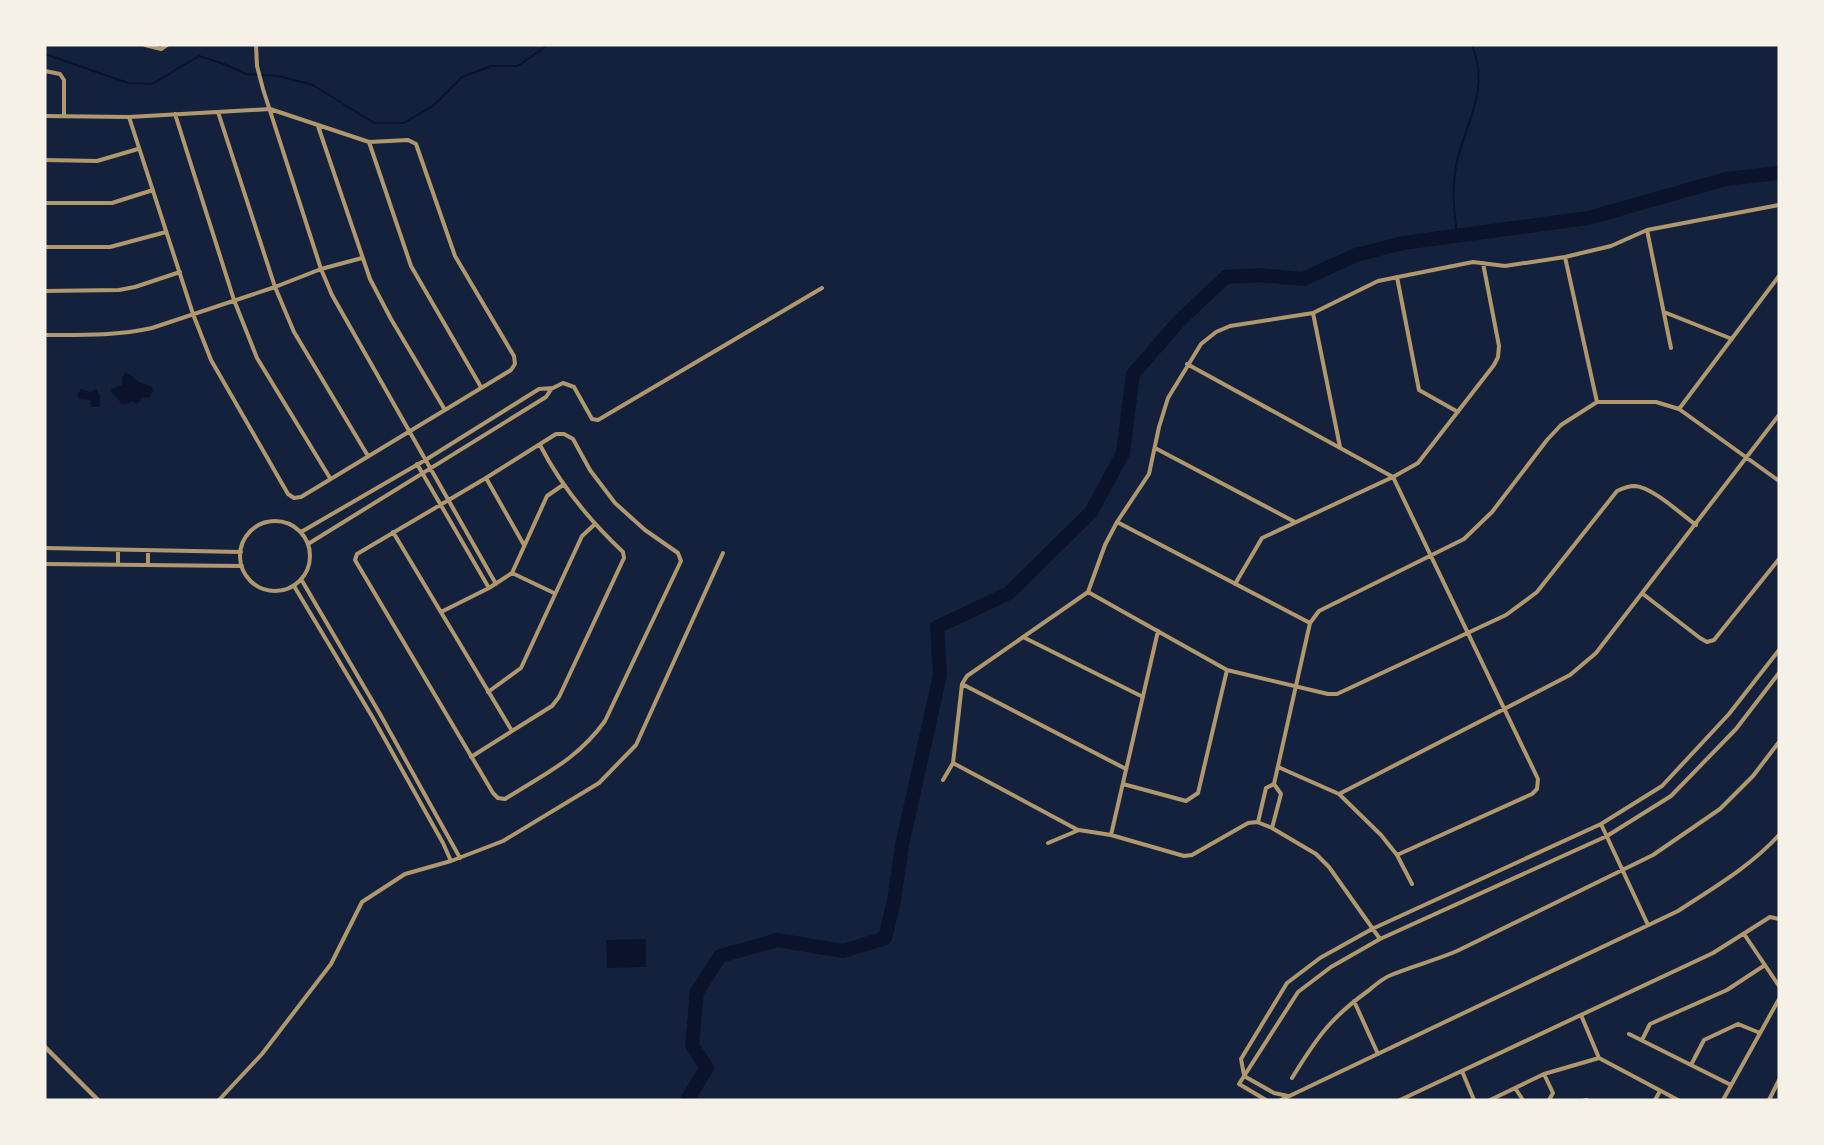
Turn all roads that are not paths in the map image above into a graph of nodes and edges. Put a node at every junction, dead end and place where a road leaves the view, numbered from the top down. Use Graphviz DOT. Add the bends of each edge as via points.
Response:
graph roads {
  1 [pos="145,45"];
  2 [pos="167,45"];
  3 [pos="256,45"];
  4 [pos="45,71"];
  5 [pos="270,109"];
  6 [pos="218,112"];
  7 [pos="175,114"];
  8 [pos="45,116"];
  9 [pos="63,116"];
  10 [pos="129,117"];
  11 [pos="318,126"];
  12 [pos="369,142"];
  13 [pos="138,149"];
  14 [pos="45,160"];
  15 [pos="153,190"];
  16 [pos="45,203"];
  17 [pos="1779,205"];
  18 [pos="1647,230"];
  19 [pos="166,232"];
  20 [pos="45,247"];
  21 [pos="1565,257"];
  22 [pos="362,258"];
  23 [pos="1483,263"];
  24 [pos="321,269"];
  25 [pos="180,272"];
  26 [pos="1779,276"];
  27 [pos="1397,277"];
  28 [pos="275,287"];
  29 [pos="822,288"];
  30 [pos="45,291"];
  31 [pos="234,300"];
  32 [pos="1664,312"];
  33 [pos="1313,313"];
  34 [pos="193,314"];
  35 [pos="45,335"];
  36 [pos="1732,339"];
  37 [pos="1671,348"];
  38 [pos="1188,364"];
  39 [pos="481,387"];
  40 [pos="553,388"];
  41 [pos="1597,402"];
  42 [pos="1678,409"];
  43 [pos="445,410"];
  44 [pos="1458,412"];
  45 [pos="1779,415"];
  46 [pos="410,432"];
  47 [pos="540,445"];
  48 [pos="1155,448"];
  49 [pos="1340,448"];
  50 [pos="368,456"];
  51 [pos="1747,457"];
  52 [pos="424,460"];
  53 [pos="417,464"];
  54 [pos="429,468"];
  55 [pos="422,472"];
  56 [pos="1393,477"];
  57 [pos="330,478"];
  58 [pos="486,478"];
  59 [pos="1779,481"];
  60 [pos="562,485"];
  61 [pos="449,499"];
  62 [pos="440,504"];
  63 [pos="1117,522"];
  64 [pos="1296,522"];
  65 [pos="594,525"];
  66 [pos="1696,525"];
  67 [pos="301,532"];
  68 [pos="393,532"];
  69 [pos="308,544"];
  70 [pos="525,545"];
  71 [pos="45,548"];
  72 [pos="118,550"];
  73 [pos="148,550"];
  74 [pos="241,552"];
  75 [pos="723,553"];
  76 [pos="1431,554"];
  77 [pos="1779,559"];
  78 [pos="45,564"];
  79 [pos="118,565"];
  80 [pos="148,565"];
  81 [pos="242,566"];
  82 [pos="512,573"];
  83 [pos="302,579"];
  84 [pos="496,584"];
  85 [pos="1235,584"];
  86 [pos="294,586"];
  87 [pos="489,588"];
  88 [pos="1088,592"];
  89 [pos="554,593"];
  90 [pos="1642,594"];
  91 [pos="441,612"];
  92 [pos="1310,623"];
  93 [pos="1158,631"];
  94 [pos="1468,633"];
  95 [pos="1023,637"];
  96 [pos="1779,650"];
  97 [pos="1227,670"];
  98 [pos="1779,673"];
  99 [pos="962,684"];
  100 [pos="1296,686"];
  101 [pos="488,692"];
  102 [pos="1143,698"];
  103 [pos="1505,710"];
  104 [pos="512,731"];
  105 [pos="1779,742"];
  106 [pos="471,757"];
  107 [pos="953,763"];
  108 [pos="1278,767"];
  109 [pos="1126,768"];
  110 [pos="943,780"];
  111 [pos="1123,784"];
  112 [pos="1274,784"];
  113 [pos="1339,794"];
  114 [pos="1257,822"];
  115 [pos="1601,824"];
  116 [pos="1272,828"];
  117 [pos="1079,830"];
  118 [pos="1111,835"];
  119 [pos="1779,835"];
  120 [pos="1607,836"];
  121 [pos="1048,843"];
  122 [pos="1397,855"];
  123 [pos="460,858"];
  124 [pos="451,861"];
  125 [pos="1623,871"];
  126 [pos="1412,884"];
  127 [pos="1779,919"];
  128 [pos="1648,925"];
  129 [pos="1372,929"];
  130 [pos="1744,934"];
  131 [pos="1380,939"];
  132 [pos="1765,965"];
  133 [pos="1779,986"];
  134 [pos="1779,999"];
  135 [pos="1353,1001"];
  136 [pos="1581,1015"];
  137 [pos="1760,1033"];
  138 [pos="1629,1034"];
  139 [pos="1642,1040"];
  140 [pos="45,1047"];
  141 [pos="1378,1054"];
  142 [pos="1599,1058"];
  143 [pos="1691,1065"];
  144 [pos="1462,1071"];
  145 [pos="1544,1074"];
  146 [pos="1244,1076"];
  147 [pos="1292,1078"];
  148 [pos="1779,1080"];
  149 [pos="1731,1085"];
  150 [pos="1515,1088"];
  151 [pos="1660,1091"];
  152 [pos="1289,1096"];
  153 [pos="98,1100"];
  154 [pos="219,1100"];
  155 [pos="1266,1100"];
  156 [pos="1281,1100"];
  157 [pos="1401,1100"];
  158 [pos="1474,1100"];
  159 [pos="1490,1100"];
  160 [pos="1523,1100"];
  161 [pos="1549,1100"];
  162 [pos="1655,1100"];
  163 [pos="1678,1100"];
  164 [pos="1723,1100"];
  165 [pos="1769,1100"];
  1 -- 2 [label="street" via="161,49"];
  3 -- 5 [label="street" via="257,66"];
  4 -- 9 [label="street" via="60,74 64,80"];
  5 -- 6 [label="street"];
  5 -- 11 [label="street"];
  5 -- 24 [label="street"];
  6 -- 7 [label="street"];
  6 -- 28 [label="street"];
  7 -- 10 [label="street"];
  7 -- 31 [label="street"];
  8 -- 9 [label="street"];
  9 -- 10 [label="street"];
  10 -- 13 [label="street"];
  11 -- 12 [label="street"];
  11 -- 22 [label="street"];
  12 -- 39 [label="street" via="411,266"];
  12 -- 39 [label="street" via="408,140 416,144 455,256 514,356 511,370"];
  13 -- 14 [label="street" via="97,161"];
  13 -- 15 [label="street"];
  15 -- 16 [label="street" via="112,203"];
  15 -- 19 [label="street"];
  17 -- 18 [label="street"];
  18 -- 21 [label="street" via="1611,246"];
  18 -- 32 [label="street"];
  19 -- 20 [label="street" via="110,247"];
  19 -- 25 [label="street"];
  21 -- 23 [label="street" via="1505,266"];
  21 -- 41 [label="street"];
  22 -- 24 [label="street"];
  22 -- 43 [label="street" via="377,294"];
  23 -- 27 [label="street"];
  23 -- 44 [label="street" via="1498,357"];
  24 -- 28 [label="street"];
  24 -- 46 [label="street"];
  25 -- 30 [label="street" via="119,290"];
  25 -- 34 [label="street"];
  26 -- 36 [label="street"];
  27 -- 33 [label="street" via="1378,281"];
  27 -- 44 [label="street" via="1419,390"];
  28 -- 31 [label="street"];
  28 -- 50 [label="street" via="294,332"];
  29 -- 40 [label="street" via="598,420 592,419 574,387 563,383"];
  31 -- 34 [label="street"];
  31 -- 57 [label="street" via="257,357"];
  32 -- 36 [label="street"];
  32 -- 37 [label="street"];
  33 -- 38 [label="street" via="1230,326 1201,344"];
  33 -- 49 [label="street"];
  34 -- 35 [label="street" via="133,332"];
  34 -- 57 [label="street" via="222,382 288,494 301,497"];
  36 -- 42 [label="street"];
  38 -- 48 [label="street" via="1168,398"];
  38 -- 49 [label="street"];
  39 -- 43 [label="street"];
  40 -- 52 [label="street" via="539,389"];
  40 -- 54 [label="street" via="546,397"];
  41 -- 42 [label="street" via="1656,402"];
  41 -- 76 [label="street" via="1547,440 1492,512 1464,539"];
  42 -- 51 [label="street"];
  43 -- 46 [label="street"];
  44 -- 56 [label="street" via="1418,463"];
  45 -- 51 [label="street"];
  46 -- 50 [label="street"];
  46 -- 52 [label="street"];
  47 -- 58 [label="street"];
  47 -- 60 [label="street"];
  47 -- 106 [label="street" via="556,434 573,439 615,503 678,553 681,561 605,721 581,750 505,798 493,793"];
  48 -- 63 [label="street" via="1149,474"];
  48 -- 64 [label="street"];
  49 -- 56 [label="street"];
  50 -- 57 [label="street"];
  51 -- 59 [label="street"];
  51 -- 66 [label="street"];
  52 -- 53 [label="street"];
  52 -- 54 [label="street"];
  53 -- 55 [label="street"];
  53 -- 67 [label="street"];
  54 -- 55 [label="street"];
  54 -- 61 [label="street"];
  55 -- 62 [label="street"];
  55 -- 69 [label="street"];
  56 -- 64 [label="street"];
  56 -- 76 [label="street"];
  58 -- 61 [label="street"];
  58 -- 70 [label="street"];
  60 -- 65 [label="street"];
  60 -- 70 [label="street" via="547,496"];
  61 -- 62 [label="street"];
  61 -- 84 [label="street"];
  62 -- 68 [label="street"];
  62 -- 87 [label="street"];
  63 -- 85 [label="street"];
  63 -- 88 [label="street" via="1099,557"];
  64 -- 85 [label="street" via="1262,538"];
  65 -- 89 [label="street" via="582,536"];
  65 -- 104 [label="street" via="623,552 624,558 559,697 552,706"];
  66 -- 90 [label="street"];
  66 -- 94 [label="street" via="1648,490 1637,486 1617,491 1537,592 1506,615"];
  67 -- 69 [label="street"];
  67 -- 74 [label="street" via="278,521 265,523 249,534"];
  68 -- 91 [label="street"];
  68 -- 106 [label="street" via="357,554 355,560"];
  69 -- 83 [label="street" via="308,569"];
  70 -- 82 [label="street"];
  71 -- 72 [label="street"];
  72 -- 73 [label="street"];
  72 -- 79 [label="street"];
  73 -- 74 [label="street"];
  73 -- 80 [label="street"];
  74 -- 81 [label="street"];
  75 -- 123 [label="street" via="636,745 599,783 503,841"];
  76 -- 92 [label="street" via="1319,611"];
  76 -- 94 [label="street"];
  77 -- 90 [label="street" via="1719,636 1707,642"];
  78 -- 79 [label="street"];
  79 -- 80 [label="street"];
  80 -- 81 [label="street"];
  81 -- 86 [label="street" via="258,586 270,590"];
  82 -- 84 [label="street"];
  82 -- 89 [label="street"];
  83 -- 86 [label="street"];
  83 -- 123 [label="street"];
  84 -- 87 [label="street"];
  85 -- 92 [label="street"];
  86 -- 124 [label="street" via="373,718"];
  87 -- 91 [label="street"];
  88 -- 93 [label="street"];
  88 -- 95 [label="street"];
  89 -- 101 [label="street" via="521,668"];
  90 -- 103 [label="street" via="1596,653 1570,675"];
  91 -- 101 [label="street"];
  92 -- 100 [label="street"];
  93 -- 97 [label="street"];
  93 -- 102 [label="street"];
  94 -- 100 [label="street" via="1337,694"];
  94 -- 103 [label="street"];
  95 -- 99 [label="street" via="967,676"];
  95 -- 102 [label="street"];
  96 -- 115 [label="street" via="1729,714 1662,786"];
  97 -- 100 [label="street"];
  97 -- 111 [label="street" via="1198,793 1186,801"];
  98 -- 120 [label="street" via="1723,743 1671,796"];
  99 -- 107 [label="street"];
  99 -- 109 [label="street"];
  100 -- 108 [label="street"];
  101 -- 104 [label="street"];
  102 -- 109 [label="street"];
  103 -- 113 [label="street"];
  103 -- 122 [label="street" via="1538,779 1537,789"];
  104 -- 106 [label="street"];
  105 -- 125 [label="street" via="1720,809"];
  107 -- 110 [label="street"];
  107 -- 117 [label="street"];
  108 -- 112 [label="street"];
  108 -- 113 [label="street"];
  109 -- 111 [label="street"];
  111 -- 118 [label="street"];
  112 -- 114 [label="street" via="1266,788"];
  112 -- 116 [label="street" via="1281,794"];
  113 -- 122 [label="street"];
  114 -- 116 [label="street"];
  114 -- 118 [label="street" via="1248,823 1201,852 1184,856"];
  115 -- 120 [label="street"];
  115 -- 129 [label="street"];
  116 -- 129 [label="street" via="1316,854 1329,867"];
  117 -- 118 [label="street"];
  117 -- 121 [label="street"];
  119 -- 128 [label="street" via="1718,885"];
  120 -- 125 [label="street"];
  120 -- 131 [label="street"];
  122 -- 126 [label="street"];
  123 -- 124 [label="street"];
  124 -- 154 [label="street" via="405,874 362,902 332,964 262,1054"];
  125 -- 128 [label="street"];
  125 -- 135 [label="street" via="1449,955 1389,976"];
  127 -- 130 [label="street" via="1770,917"];
  128 -- 141 [label="street"];
  129 -- 131 [label="street"];
  129 -- 146 [label="street" via="1320,958 1287,984 1241,1059"];
  130 -- 132 [label="street"];
  130 -- 136 [label="street" via="1713,953"];
  131 -- 146 [label="street" via="1331,967 1298,992"];
  132 -- 133 [label="street"];
  132 -- 139 [label="street" via="1727,990 1650,1024"];
  134 -- 137 [label="street"];
  135 -- 141 [label="street"];
  135 -- 147 [label="street" via="1317,1037"];
  136 -- 142 [label="street"];
  136 -- 144 [label="street"];
  137 -- 143 [label="street" via="1738,1024 1704,1040"];
  137 -- 149 [label="street"];
  138 -- 139 [label="street"];
  139 -- 143 [label="street"];
  140 -- 153 [label="street"];
  141 -- 152 [label="street"];
  142 -- 145 [label="street"];
  142 -- 151 [label="street"];
  143 -- 149 [label="street"];
  144 -- 157 [label="street"];
  144 -- 158 [label="street"];
  145 -- 150 [label="street"];
  145 -- 161 [label="street" via="1554,1093"];
  146 -- 152 [label="street" via="1274,1093"];
  146 -- 155 [label="street" via="1239,1084"];
  148 -- 165 [label="street"];
  149 -- 164 [label="street"];
  150 -- 159 [label="street"];
  150 -- 160 [label="street"];
  151 -- 162 [label="street"];
  151 -- 163 [label="street"];
  152 -- 156 [label="street"];
}
